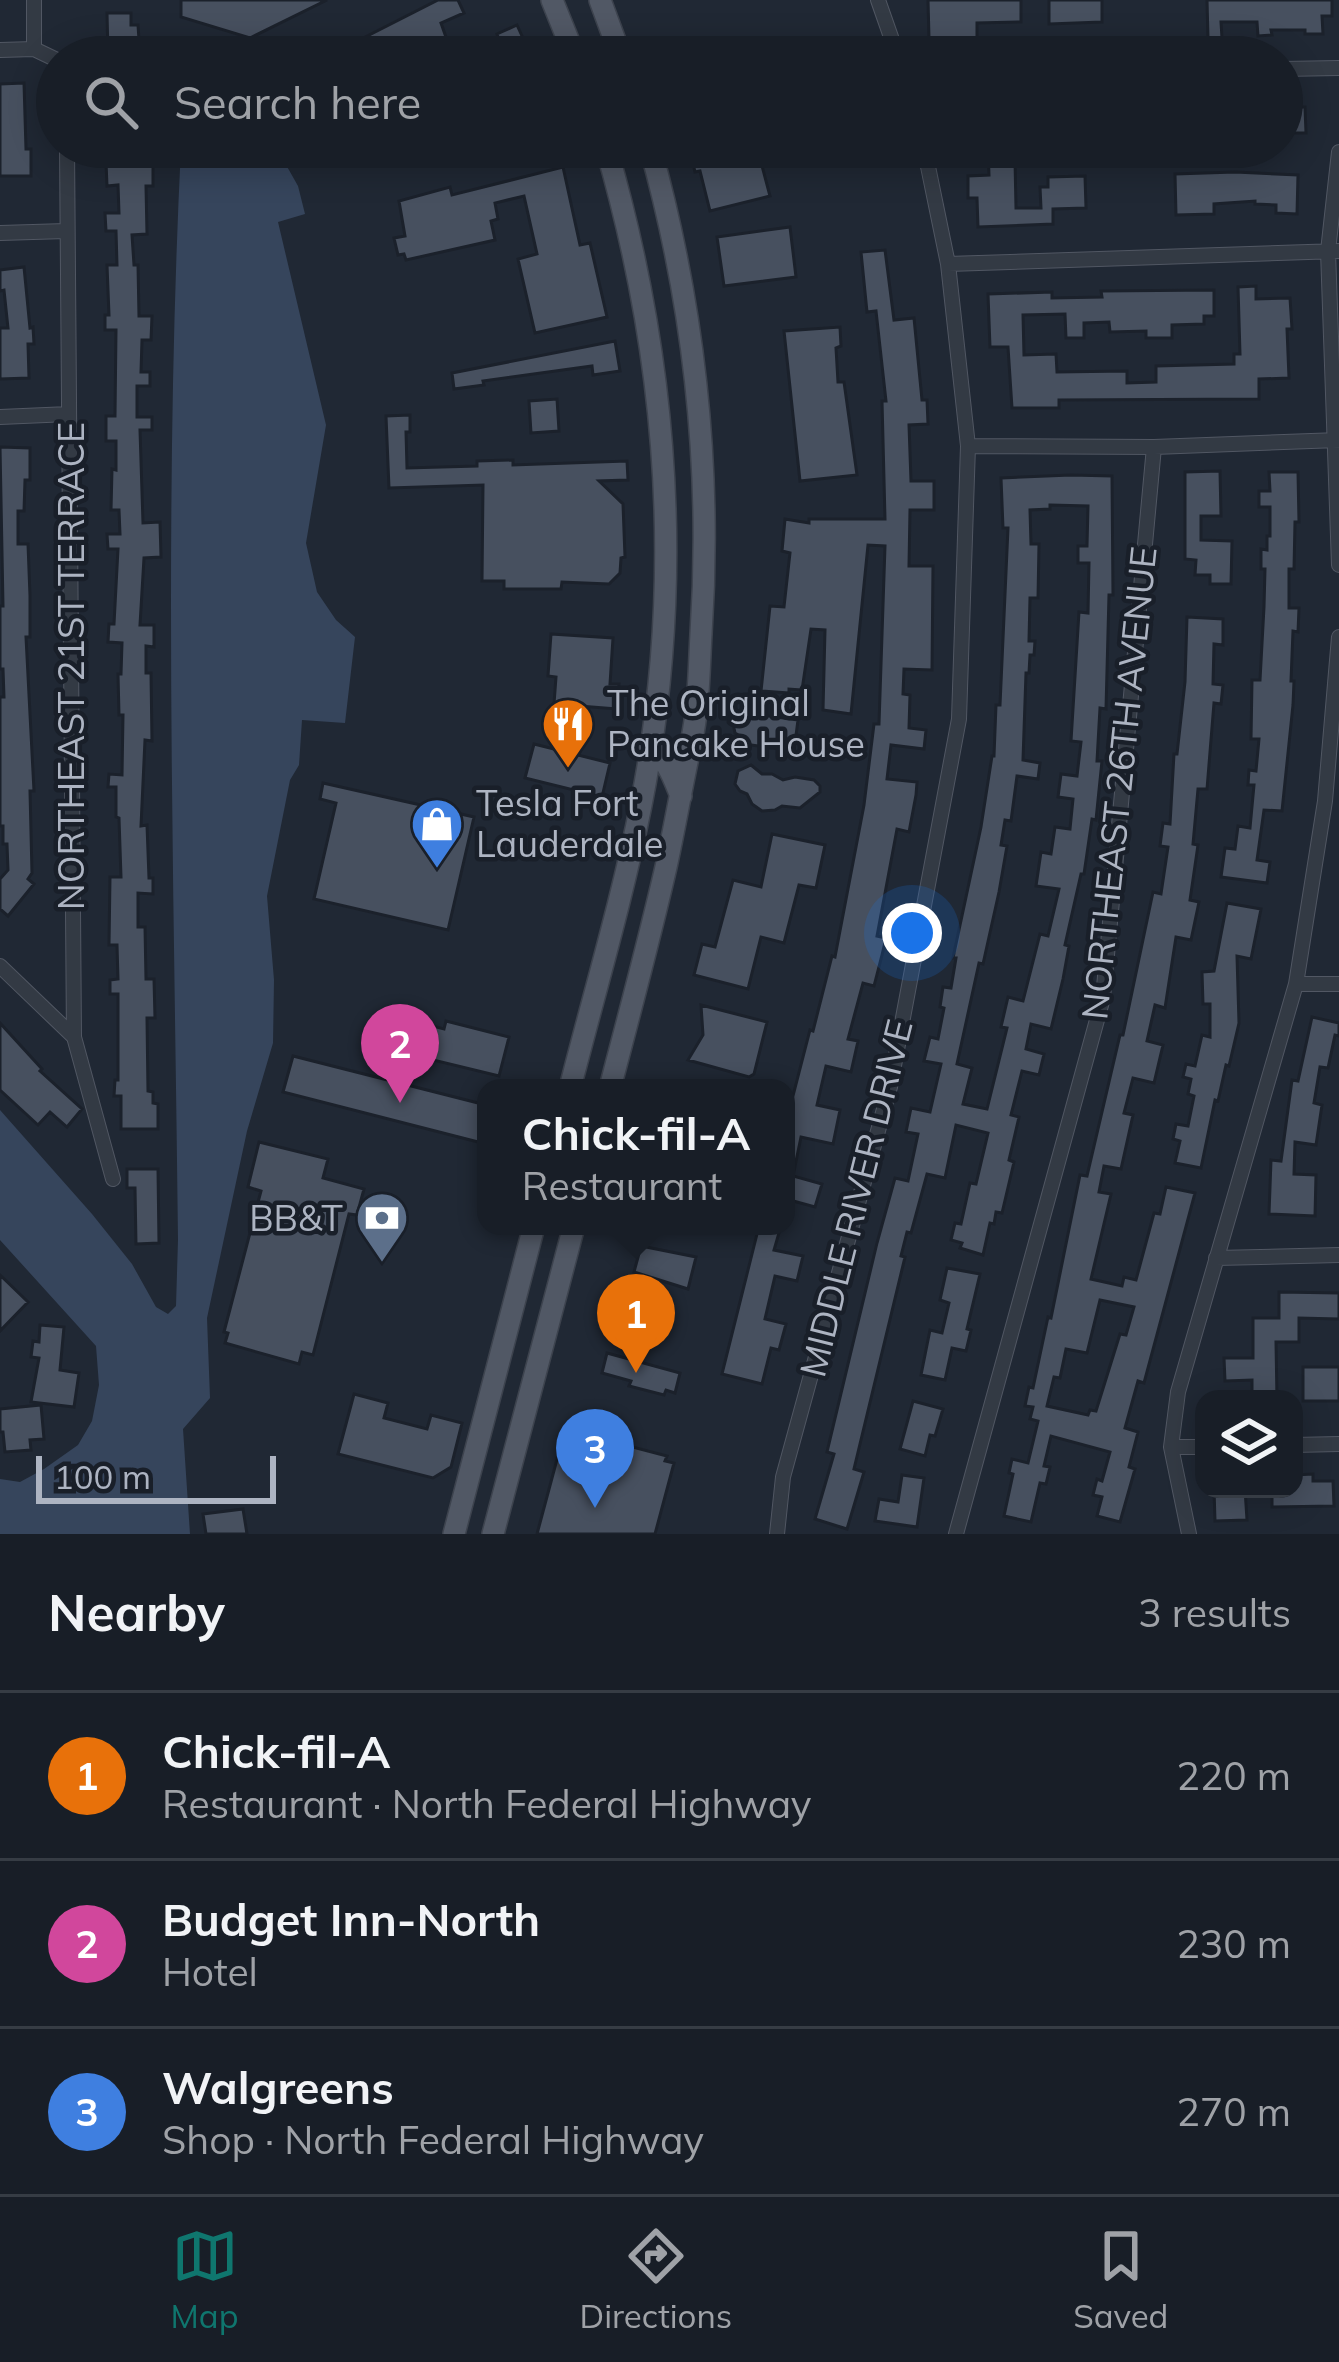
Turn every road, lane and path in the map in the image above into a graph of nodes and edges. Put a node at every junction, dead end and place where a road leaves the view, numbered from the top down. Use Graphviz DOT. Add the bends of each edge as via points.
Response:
graph roads {
  1 [pos="34,0"];
  2 [pos="552,0"];
  3 [pos="600,0"];
  4 [pos="878,0"];
  5 [pos="567,36"];
  6 [pos="613,36"];
  7 [pos="891,36"];
  8 [pos="0,50"];
  9 [pos="34,50"];
  10 [pos="1339,68"];
  11 [pos="1303,69"];
  12 [pos="1339,152"];
  13 [pos="67,168"];
  14 [pos="612,168"];
  15 [pos="654,168"];
  16 [pos="927,168"];
  17 [pos="66,231"];
  18 [pos="0,233"];
  19 [pos="1334,251"];
  20 [pos="948,265"];
  21 [pos="69,414"];
  22 [pos="0,417"];
  23 [pos="1337,441"];
  24 [pos="968,446"];
  25 [pos="1154,447"];
  26 [pos="1339,565"];
  27 [pos="1339,637"];
  28 [pos="657,699"];
  29 [pos="650,747"];
  30 [pos="688,748"];
  31 [pos="681,797"];
  32 [pos="1332,800"];
  33 [pos="0,966"];
  34 [pos="1296,984"];
  35 [pos="1339,984"];
  36 [pos="74,1037"];
  37 [pos="572,1079"];
  38 [pos="612,1079"];
  39 [pos="113,1180"];
  40 [pos="532,1235"];
  41 [pos="572,1235"];
  42 [pos="1339,1255"];
  43 [pos="1216,1258"];
  44 [pos="1339,1444"];
  45 [pos="1303,1445"];
  46 [pos="1195,1447"];
  47 [pos="1171,1448"];
  48 [pos="454,1534"];
  49 [pos="493,1534"];
  50 [pos="777,1534"];
  51 [pos="956,1534"];
  52 [pos="1190,1534"];
  1 -- 9 [label="street"];
  2 -- 5 [label="main road"];
  3 -- 6 [label="main road"];
  4 -- 7 [label="street"];
  8 -- 9 [label="street"];
  10 -- 11 [label="street"];
  12 -- 19 [label="street"];
  13 -- 17 [label="street, NORTHEAST 21ST TERRACE"];
  14 -- 28 [label="main road" via="660,407 666,546"];
  15 -- 30 [label="main road" via="685,305 703,461 703,604"];
  16 -- 20 [label="street, MIDDLE RIVER DRIVE"];
  17 -- 18 [label="street"];
  17 -- 21 [label="street, NORTHEAST 21ST TERRACE"];
  19 -- 20 [label="street"];
  19 -- 23 [label="street"];
  20 -- 24 [label="street, MIDDLE RIVER DRIVE"];
  21 -- 22 [label="street"];
  21 -- 36 [label="street, NORTHEAST 21ST TERRACE"];
  23 -- 25 [label="street"];
  23 -- 26 [label="street"];
  24 -- 25 [label="street"];
  24 -- 50 [label="street, MIDDLE RIVER DRIVE" via="959,719 890,1087 783,1477"];
  25 -- 51 [label="street, NORTHEAST 26TH AVENUE" via="1103,998"];
  27 -- 32 [label="street"];
  28 -- 29 [label="main road"];
  28 -- 30 [label="main road" via="672,735"];
  29 -- 31 [label="main road"];
  29 -- 37 [label="main road"];
  30 -- 31 [label="main road"];
  31 -- 38 [label="main road"];
  32 -- 34 [label="street"];
  33 -- 36 [label="street"];
  34 -- 35 [label="street"];
  34 -- 43 [label="street"];
  36 -- 39 [label="street, NORTHEAST 21ST TERRACE"];
  40 -- 48 [label="main road"];
  41 -- 49 [label="main road"];
  42 -- 43 [label="street"];
  43 -- 47 [label="street" via="1178,1392"];
  44 -- 45 [label="street"];
  46 -- 47 [label="street"];
  47 -- 52 [label="street"];
}
